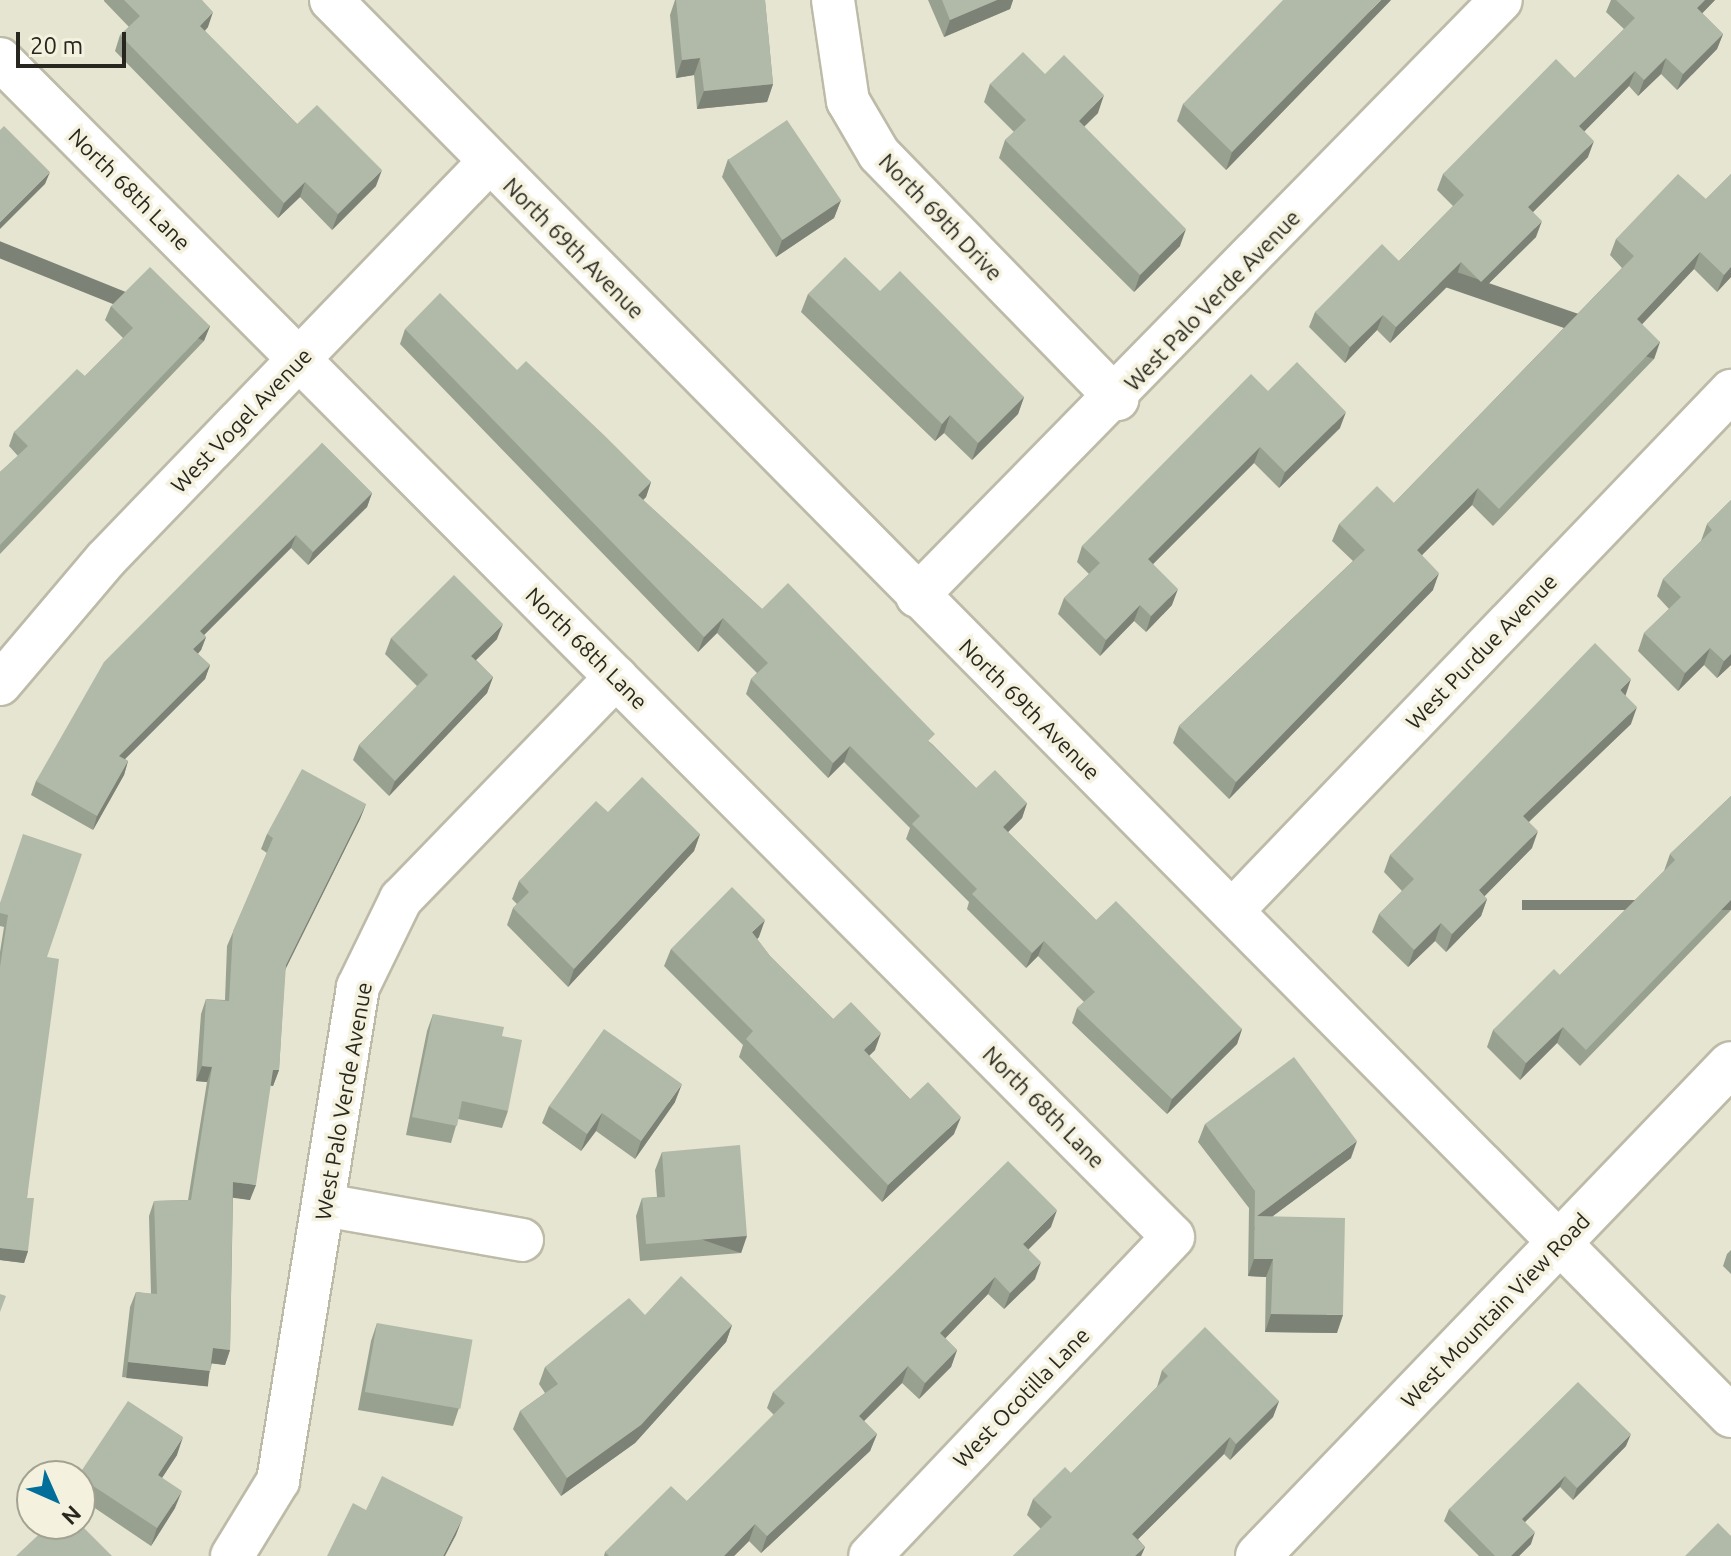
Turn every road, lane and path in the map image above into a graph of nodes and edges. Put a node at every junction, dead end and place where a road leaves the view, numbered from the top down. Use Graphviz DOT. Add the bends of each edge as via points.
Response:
graph roads {
  1 [pos="331,0"];
  2 [pos="833,0"];
  3 [pos="1501,0"];
  4 [pos="0,59"];
  5 [pos="489,162"];
  6 [pos="300,359"];
  7 [pos="1731,391"];
  8 [pos="1117,399"];
  9 [pos="917,596"];
  10 [pos="616,677"];
  11 [pos="0,684"];
  12 [pos="1232,911"];
  13 [pos="1731,1064"];
  14 [pos="324,1205"];
  15 [pos="1173,1237"];
  16 [pos="522,1240"];
  17 [pos="1559,1243"];
  18 [pos="1731,1416"];
  19 [pos="232,1556"];
  20 [pos="870,1556"];
  21 [pos="1258,1556"];
  1 -- 5 [label="street, North 69th Avenue"];
  2 -- 8 [label="street, North 69th Drive" via="848,101 879,154"];
  3 -- 8 [label="street, West Palo Verde Avenue"];
  4 -- 6 [label="street, North 68th Lane"];
  5 -- 6 [label="street, West Vogel Avenue"];
  5 -- 9 [label="street, North 69th Avenue"];
  6 -- 10 [label="street, North 68th Lane"];
  6 -- 11 [label="street, West Vogel Avenue" via="106,559"];
  7 -- 12 [label="street, West Purdue Avenue"];
  8 -- 9 [label="street, West Palo Verde Avenue"];
  9 -- 12 [label="street, North 69th Avenue"];
  10 -- 14 [label="street, West Palo Verde Avenue" via="401,899 358,987"];
  10 -- 15 [label="street, North 68th Lane"];
  12 -- 17 [label="street, North 69th Avenue"];
  13 -- 17 [label="street, West Mountain View Road"];
  14 -- 16 [label="street"];
  14 -- 19 [label="street, West Palo Verde Avenue" via="278,1481"];
  15 -- 20 [label="street, West Ocotilla Lane"];
  17 -- 18 [label="street, North 69th Avenue"];
  17 -- 21 [label="street, West Mountain View Road"];
}
